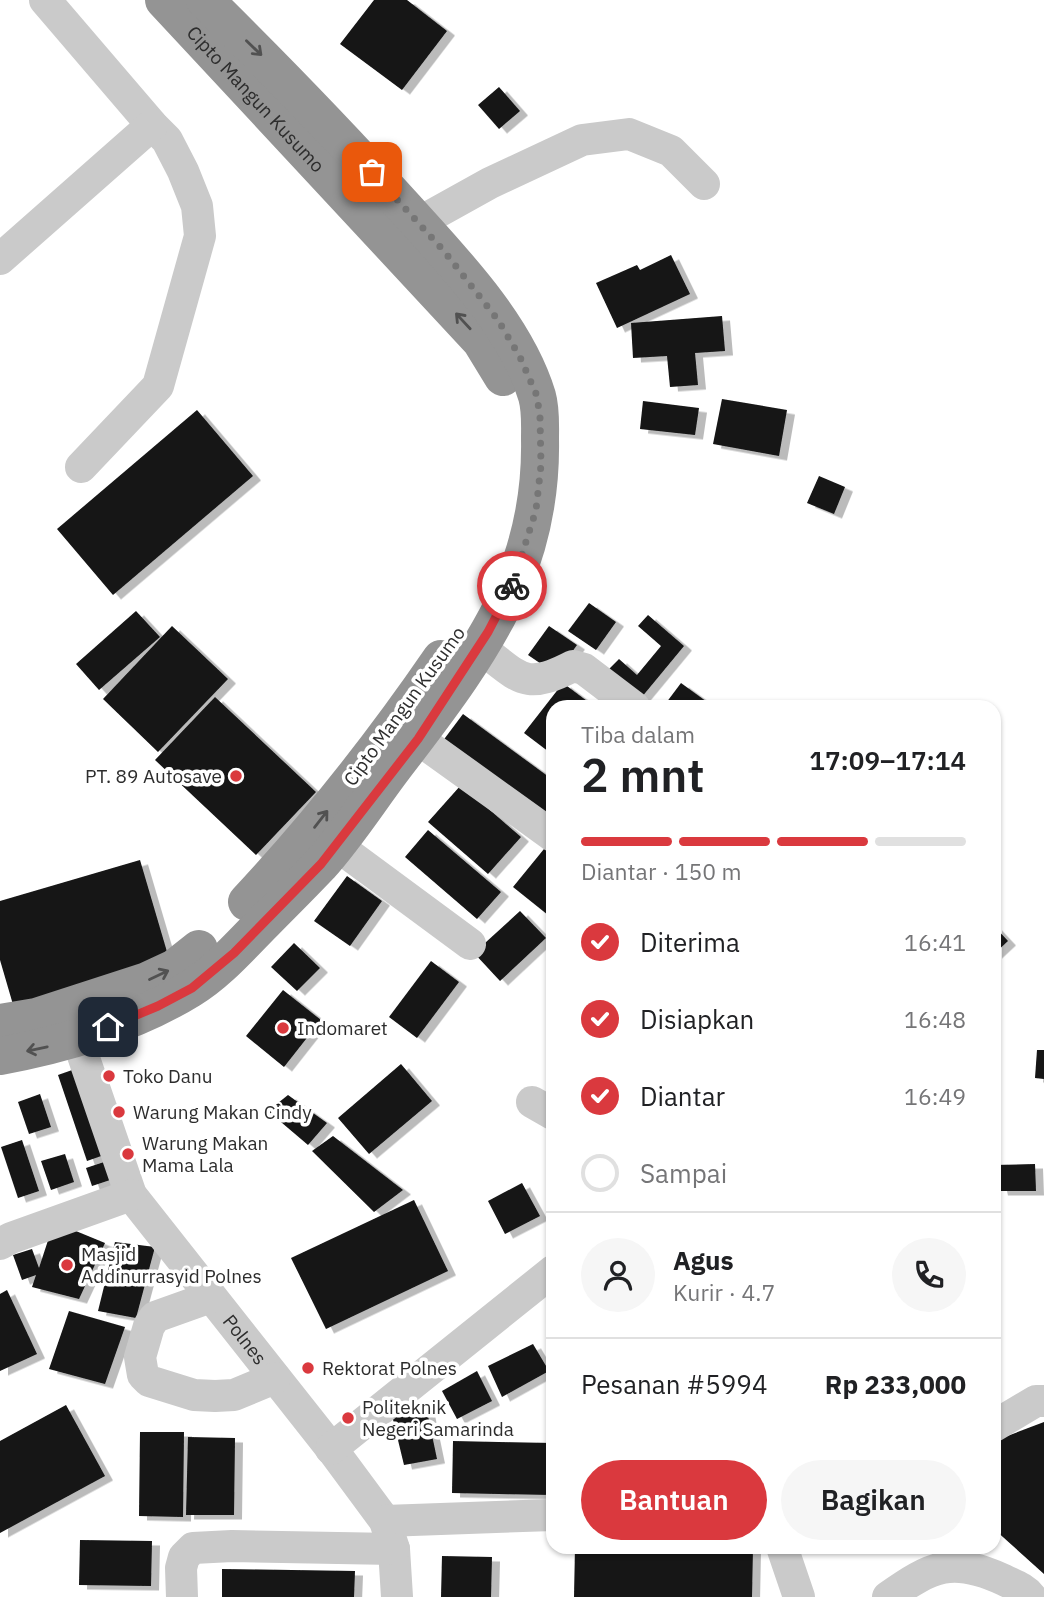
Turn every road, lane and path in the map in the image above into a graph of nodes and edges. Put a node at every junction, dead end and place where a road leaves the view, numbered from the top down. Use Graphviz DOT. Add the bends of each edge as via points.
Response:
graph roads {
  1 [pos="46,0"];
  2 [pos="164,0"];
  3 [pos="205,0"];
  4 [pos="152,125"];
  5 [pos="704,184"];
  6 [pos="418,223"];
  7 [pos="0,260"];
  8 [pos="81,467"];
  9 [pos="479,647"];
  10 [pos="625,700"];
  11 [pos="418,739"];
  12 [pos="546,831"];
  13 [pos="336,845"];
  14 [pos="470,944"];
  15 [pos="0,1023"];
  16 [pos="77,1038"];
  17 [pos="0,1056"];
  18 [pos="131,1195"];
  19 [pos="0,1244"];
  20 [pos="546,1277"];
  21 [pos="211,1297"];
  22 [pos="275,1378"];
  23 [pos="1044,1401"];
  24 [pos="1001,1422"];
  25 [pos="331,1449"];
  26 [pos="546,1516"];
  27 [pos="390,1535"];
  28 [pos="784,1554"];
  29 [pos="955,1556"];
  30 [pos="1034,1591"];
  31 [pos="182,1597"];
  32 [pos="397,1597"];
  33 [pos="799,1597"];
  34 [pos="888,1597"];
  1 -- 4 [label="street"];
  15 -- 2 [label="highway, Cipto Mangun Kusumo, one-way" via="65,1008 175,968 218,934 301,844 466,622 488,577 519,460 514,408 501,369 481,341"];
  3 -- 6 [label="highway, Cipto Mangun Kusumo, one-way" via="294,87"];
  4 -- 7 [label="street"];
  4 -- 8 [label="street" via="167,140 183,171 197,206 200,236 158,386"];
  5 -- 6 [label="street" via="671,151 629,134 582,140"];
  6 -- 9 [label="highway, Cipto Mangun Kusumo" via="498,320 537,396 541,465 536,510 512,586"];
  9 -- 10 [label="street" via="524,680 541,680 573,666 584,669"];
  9 -- 11 [label="highway, Cipto Mangun Kusumo"];
  11 -- 12 [label="street"];
  11 -- 13 [label="highway, Cipto Mangun Kusumo"];
  13 -- 14 [label="street"];
  13 -- 16 [label="highway, Cipto Mangun Kusumo" via="234,953 192,988"];
  16 -- 17 [label="highway, Cipto Mangun Kusumo, one-way"];
  16 -- 18 [label="street, Polnes"];
  18 -- 19 [label="street"];
  18 -- 21 [label="street, Polnes"];
  20 -- 25 [label="street"];
  21 -- 22 [label="street, Polnes"];
  21 -- 22 [label="street" via="155,1317 140,1357 143,1375 194,1395 215,1396 234,1395"];
  22 -- 25 [label="street, Polnes"];
  23 -- 24 [label="street"];
  25 -- 27 [label="street, Polnes"];
  26 -- 27 [label="street"];
  27 -- 31 [label="street" via="194,1548 181,1568"];
  27 -- 32 [label="street"];
  28 -- 33 [label="street"];
  29 -- 30 [label="street"];
  29 -- 34 [label="street"];
}
